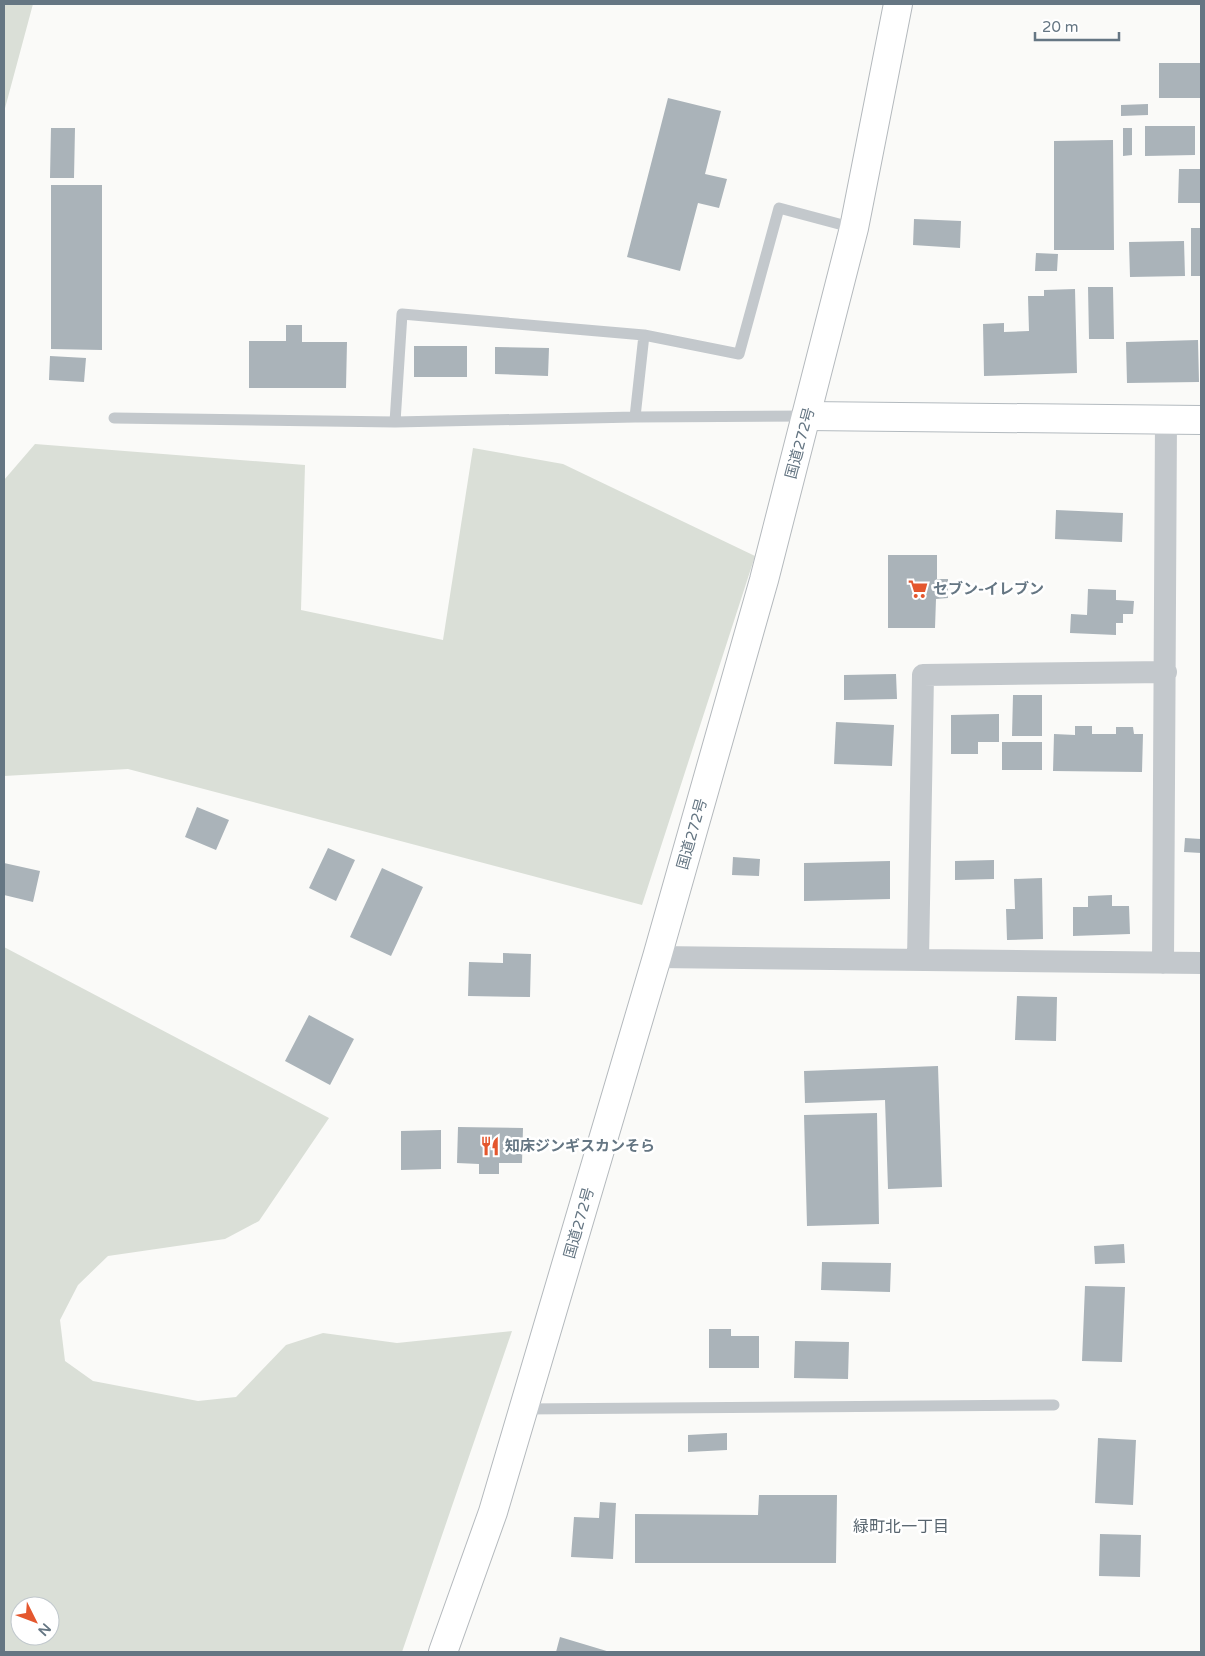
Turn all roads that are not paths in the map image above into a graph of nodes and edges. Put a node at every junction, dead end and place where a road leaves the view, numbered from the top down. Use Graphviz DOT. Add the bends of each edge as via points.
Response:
graph roads {
  1 [pos="898,4"];
  2 [pos="854,228"];
  3 [pos="644,334"];
  4 [pos="807,416"];
  5 [pos="635,417"];
  6 [pos="114,418"];
  7 [pos="1166,420"];
  8 [pos="1201,420"];
  9 [pos="395,422"];
  10 [pos="1166,672"];
  11 [pos="657,957"];
  12 [pos="918,960"];
  13 [pos="1164,963"];
  14 [pos="1201,963"];
  15 [pos="1054,1405"];
  16 [pos="523,1409"];
  17 [pos="443,1652"];
  1 -- 2 [label="main road, 国道272号"];
  2 -- 3 [label="lane" via="779,208 738,354"];
  2 -- 4 [label="main road, 国道272号"];
  3 -- 5 [label="lane"];
  3 -- 9 [label="lane" via="402,314"];
  4 -- 5 [label="lane"];
  4 -- 7 [label="main road"];
  4 -- 11 [label="main road, 国道272号"];
  5 -- 9 [label="lane"];
  6 -- 9 [label="lane"];
  7 -- 8 [label="main road"];
  7 -- 10 [label="street"];
  10 -- 12 [label="street" via="924,675"];
  10 -- 13 [label="street"];
  11 -- 12 [label="street"];
  11 -- 16 [label="main road, 国道272号"];
  12 -- 13 [label="street"];
  13 -- 14 [label="street"];
  15 -- 16 [label="lane"];
  16 -- 17 [label="main road, 国道272号" via="493,1512"];
}
